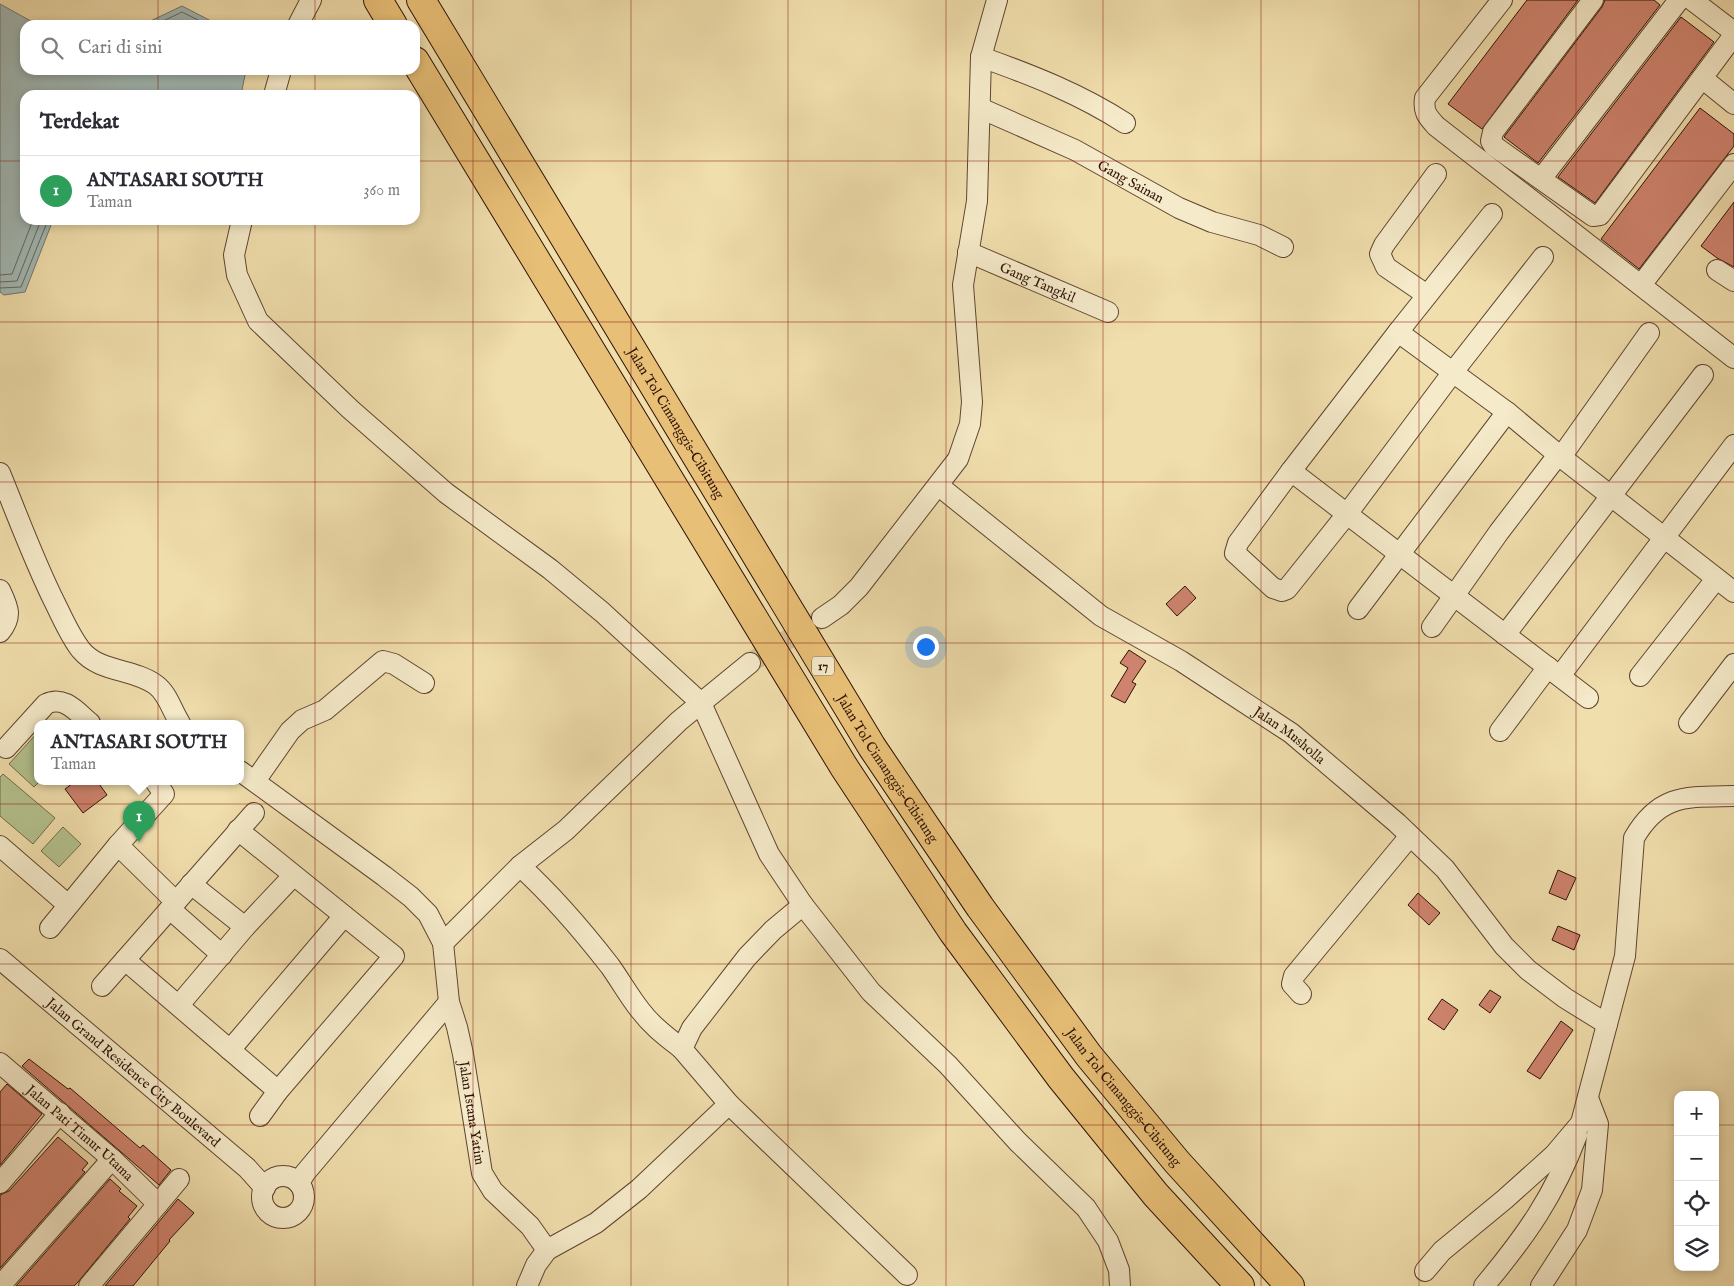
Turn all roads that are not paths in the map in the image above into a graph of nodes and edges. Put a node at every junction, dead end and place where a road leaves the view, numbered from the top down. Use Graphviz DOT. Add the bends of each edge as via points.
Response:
graph roads {
  1 [pos="311,0"];
  2 [pos="378,0"];
  3 [pos="421,0"];
  4 [pos="997,0"];
  5 [pos="1502,0"];
  6 [pos="1593,0"];
  7 [pos="1679,0"];
  8 [pos="1692,0"];
  9 [pos="301,20"];
  10 [pos="390,20"];
  11 [pos="1734,33"];
  12 [pos="981,57"];
  13 [pos="420,69"];
  14 [pos="280,75"];
  15 [pos="1702,78"];
  16 [pos="275,90"];
  17 [pos="1734,104"];
  18 [pos="980,108"];
  19 [pos="1126,124"];
  20 [pos="1734,164"];
  21 [pos="1436,174"];
  22 [pos="1541,179"];
  23 [pos="1492,214"];
  24 [pos="241,225"];
  25 [pos="1283,247"];
  26 [pos="968,252"];
  27 [pos="1544,257"];
  28 [pos="1717,270"];
  29 [pos="1734,281"];
  30 [pos="1641,285"];
  31 [pos="1427,295"];
  32 [pos="1108,312"];
  33 [pos="1398,332"];
  34 [pos="1649,333"];
  35 [pos="1734,358"];
  36 [pos="1453,372"];
  37 [pos="1703,375"];
  38 [pos="1508,412"];
  39 [pos="1734,446"];
  40 [pos="1559,456"];
  41 [pos="1291,471"];
  42 [pos="0,474"];
  43 [pos="939,486"];
  44 [pos="1613,496"];
  45 [pos="1347,514"];
  46 [pos="1662,538"];
  47 [pos="1400,555"];
  48 [pos="1716,579"];
  49 [pos="0,590"];
  50 [pos="1734,592"];
  51 [pos="1453,595"];
  52 [pos="1358,609"];
  53 [pos="822,618"];
  54 [pos="1432,626"];
  55 [pos="0,632"];
  56 [pos="1505,635"];
  57 [pos="750,663"];
  58 [pos="1734,664"];
  59 [pos="1554,672"];
  60 [pos="1640,676"];
  61 [pos="424,683"];
  62 [pos="1588,698"];
  63 [pos="701,703"];
  64 [pos="86,720"];
  65 [pos="179,720"];
  66 [pos="1689,723"];
  67 [pos="1500,731"];
  68 [pos="2,749"];
  69 [pos="248,776"];
  70 [pos="164,785"];
  71 [pos="1734,796"];
  72 [pos="254,813"];
  73 [pos="238,830"];
  74 [pos="1410,836"];
  75 [pos="118,846"];
  76 [pos="4,858"];
  77 [pos="520,866"];
  78 [pos="293,876"];
  79 [pos="191,884"];
  80 [pos="67,904"];
  81 [pos="173,905"];
  82 [pos="803,905"];
  83 [pos="344,916"];
  84 [pos="245,927"];
  85 [pos="50,928"];
  86 [pos="443,943"];
  87 [pos="222,955"];
  88 [pos="0,959"];
  89 [pos="125,960"];
  90 [pos="102,986"];
  91 [pos="1301,994"];
  92 [pos="449,1002"];
  93 [pos="178,1005"];
  94 [pos="1607,1024"];
  95 [pos="682,1049"];
  96 [pos="230,1050"];
  97 [pos="3,1072"];
  98 [pos="278,1091"];
  99 [pos="1588,1098"];
  100 [pos="729,1104"];
  101 [pos="60,1113"];
  102 [pos="260,1116"];
  103 [pos="1582,1124"];
  104 [pos="112,1159"];
  105 [pos="179,1180"];
  106 [pos="0,1183"];
  107 [pos="299,1183"];
  108 [pos="265,1188"];
  109 [pos="158,1204"];
  110 [pos="547,1250"];
  111 [pos="1425,1271"];
  112 [pos="907,1274"];
  113 [pos="0,1286"];
  114 [pos="89,1286"];
  115 [pos="527,1286"];
  116 [pos="1120,1286"];
  117 [pos="1240,1286"];
  118 [pos="1290,1286"];
  119 [pos="1484,1286"];
  120 [pos="1541,1286"];
  1 -- 9 [label="street"];
  2 -- 10 [label="highway"];
  3 -- 118 [label="highway, Jalan Tol Cimanggis–Cibitung / 17" via="872,747 980,907 1089,1056 1177,1162"];
  4 -- 12 [label="street"];
  5 -- 30 [label="street" via="1425,98 1424,110 1436,126"];
  6 -- 22 [label="street" via="1492,136 1494,146"];
  7 -- 22 [label="street"];
  8 -- 11 [label="street"];
  11 -- 15 [label="street"];
  12 -- 18 [label="street"];
  12 -- 19 [label="street" via="1064,89"];
  13 -- 117 [label="highway, 17" via="844,767 954,932 1068,1086 1156,1195"];
  14 -- 16 [label="street"];
  15 -- 17 [label="street"];
  15 -- 22 [label="street" via="1600,215 1590,214"];
  18 -- 25 [label="street, Gang Sainan" via="1075,150 1179,208 1212,222 1259,235"];
  18 -- 26 [label="street" via="977,201"];
  20 -- 30 [label="street"];
  21 -- 31 [label="street" via="1380,254 1386,267"];
  23 -- 31 [label="street"];
  24 -- 63 [label="street" via="234,255 237,275 258,321 350,409 446,493 550,569"];
  26 -- 32 [label="street, Gang Tangkil"];
  26 -- 43 [label="street" via="963,286 972,402 970,424 958,460"];
  27 -- 36 [label="street"];
  28 -- 29 [label="street"];
  30 -- 35 [label="street"];
  31 -- 33 [label="street"];
  33 -- 36 [label="street"];
  33 -- 41 [label="street"];
  34 -- 40 [label="street"];
  36 -- 38 [label="street"];
  36 -- 45 [label="street"];
  37 -- 44 [label="street"];
  38 -- 40 [label="street"];
  38 -- 47 [label="street"];
  39 -- 46 [label="street"];
  40 -- 44 [label="street"];
  40 -- 51 [label="street"];
  41 -- 45 [label="street"];
  41 -- 45 [label="street" via="1236,549 1236,555 1273,588 1287,589"];
  42 -- 65 [label="street" via="44,580 82,651 105,667 158,686"];
  43 -- 53 [label="street" via="859,588"];
  43 -- 74 [label="street, Jalan Musholla" via="1101,616 1181,661 1291,733"];
  44 -- 46 [label="street"];
  44 -- 56 [label="street"];
  45 -- 47 [label="street"];
  46 -- 48 [label="street"];
  46 -- 59 [label="street"];
  47 -- 51 [label="street"];
  47 -- 52 [label="street"];
  48 -- 50 [label="street"];
  48 -- 60 [label="street"];
  49 -- 55 [label="street" via="9,608 9,617"];
  51 -- 54 [label="street"];
  51 -- 56 [label="street"];
  56 -- 59 [label="street"];
  57 -- 63 [label="street"];
  58 -- 66 [label="street"];
  59 -- 62 [label="street"];
  59 -- 67 [label="street"];
  61 -- 69 [label="street" via="394,664 383,661 325,710 302,720"];
  63 -- 77 [label="street" via="566,830"];
  63 -- 82 [label="street" via="770,854"];
  64 -- 68 [label="street" via="67,704 51,702"];
  69 -- 86 [label="street" via="411,897 428,914"];
  70 -- 75 [label="street"];
  71 -- 94 [label="street" via="1688,796 1664,806 1643,823 1634,838 1625,956"];
  72 -- 73 [label="street"];
  73 -- 78 [label="street"];
  73 -- 79 [label="street"];
  74 -- 91 [label="street" via="1294,976 1292,984"];
  74 -- 94 [label="street, Jalan Musholla" via="1445,870 1504,946 1528,970"];
  75 -- 80 [label="street"];
  75 -- 81 [label="street"];
  76 -- 80 [label="street"];
  77 -- 86 [label="street"];
  77 -- 95 [label="street" via="549,892 580,928 639,1010"];
  78 -- 83 [label="street"];
  78 -- 84 [label="street"];
  79 -- 81 [label="street"];
  79 -- 84 [label="street"];
  80 -- 85 [label="street"];
  81 -- 87 [label="street"];
  81 -- 89 [label="street"];
  82 -- 95 [label="street" via="748,957 692,1028"];
  82 -- 116 [label="street" via="871,992 948,1065 1018,1142 1086,1208 1108,1241 1119,1270"];
  83 -- 96 [label="street"];
  83 -- 98 [label="street" via="394,956"];
  84 -- 87 [label="street"];
  86 -- 92 [label="street, Jalan Istana Yatim"];
  87 -- 93 [label="street"];
  88 -- 108 [label="street, Jalan Grand Residence City Boulevard" via="247,1168"];
  89 -- 90 [label="street"];
  89 -- 93 [label="street"];
  92 -- 107 [label="street"];
  92 -- 110 [label="street, Jalan Istana Yatim" via="463,1054 482,1173 493,1191 530,1226"];
  93 -- 96 [label="street"];
  94 -- 99 [label="street"];
  95 -- 100 [label="street"];
  96 -- 98 [label="street"];
  97 -- 101 [label="street, Jalan Pati Timur Utama"];
  98 -- 102 [label="street"];
  99 -- 103 [label="street"];
  99 -- 120 [label="street" via="1598,1124 1592,1190 1577,1230"];
  100 -- 110 [label="street" via="639,1189 596,1223"];
  100 -- 112 [label="street"];
  101 -- 104 [label="street, Jalan Pati Timur Utama"];
  101 -- 106 [label="street"];
  103 -- 111 [label="street" via="1554,1155 1442,1251"];
  103 -- 119 [label="street" via="1544,1209"];
  104 -- 109 [label="street, Jalan Pati Timur Utama"];
  104 -- 113 [label="street"];
  105 -- 109 [label="street"];
  107 -- 108 [label="street" via="293,1178 277,1177"];
  107 -- 108 [label="street" via="303,1190 302,1206 290,1217 274,1216 268,1211 264,1204"];
  109 -- 114 [label="street"];
  110 -- 115 [label="street"];
}
